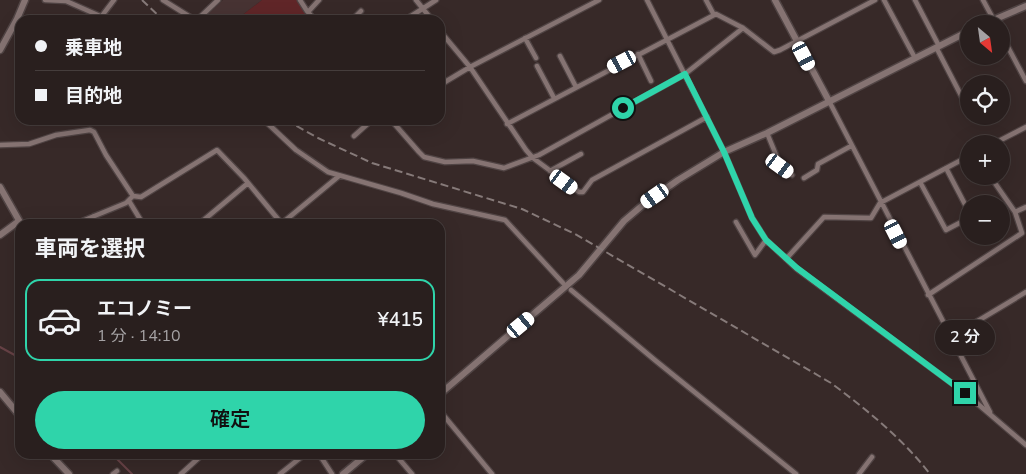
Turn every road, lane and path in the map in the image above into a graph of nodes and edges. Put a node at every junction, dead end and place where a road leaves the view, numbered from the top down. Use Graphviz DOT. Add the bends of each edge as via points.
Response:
graph roads {
  1 [pos="26,0"];
  2 [pos="46,0"];
  3 [pos="114,0"];
  4 [pos="163,0"];
  5 [pos="218,0"];
  6 [pos="300,0"];
  7 [pos="319,0"];
  8 [pos="416,0"];
  9 [pos="436,0"];
  10 [pos="599,0"];
  11 [pos="648,0"];
  12 [pos="706,0"];
  13 [pos="775,0"];
  14 [pos="875,0"];
  15 [pos="884,0"];
  16 [pos="915,0"];
  17 [pos="983,0"];
  18 [pos="72,2"];
  19 [pos="1026,6"];
  20 [pos="423,8"];
  21 [pos="361,11"];
  22 [pos="308,12"];
  23 [pos="17,15"];
  24 [pos="98,15"];
  25 [pos="103,15"];
  26 [pos="188,15"];
  27 [pos="202,15"];
  28 [pos="311,15"];
  29 [pos="357,15"];
  30 [pos="412,15"];
  31 [pos="428,15"];
  32 [pos="714,15"];
  33 [pos="991,15"];
  34 [pos="1007,15"];
  35 [pos="15,19"];
  36 [pos="743,28"];
  37 [pos="960,36"];
  38 [pos="445,37"];
  39 [pos="525,38"];
  40 [pos="666,39"];
  41 [pos="2,41"];
  42 [pos="796,41"];
  43 [pos="938,47"];
  44 [pos="0,50"];
  45 [pos="1010,51"];
  46 [pos="638,54"];
  47 [pos="560,56"];
  48 [pos="536,58"];
  49 [pos="914,58"];
  50 [pos="537,66"];
  51 [pos="470,67"];
  52 [pos="685,74"];
  53 [pos="651,81"];
  54 [pos="1026,81"];
  55 [pos="445,82"];
  56 [pos="576,87"];
  57 [pos="960,93"];
  58 [pos="554,98"];
  59 [pos="829,101"];
  60 [pos="707,117"];
  61 [pos="507,124"];
  62 [pos="269,125"];
  63 [pos="366,125"];
  64 [pos="397,125"];
  65 [pos="1026,127"];
  66 [pos="767,133"];
  67 [pos="1010,135"];
  68 [pos="354,136"];
  69 [pos="0,145"];
  70 [pos="851,146"];
  71 [pos="724,152"];
  72 [pos="581,154"];
  73 [pos="533,158"];
  74 [pos="960,161"];
  75 [pos="946,168"];
  76 [pos="550,171"];
  77 [pos="792,175"];
  78 [pos="339,176"];
  79 [pos="804,178"];
  80 [pos="920,182"];
  81 [pos="248,183"];
  82 [pos="996,185"];
  83 [pos="0,187"];
  84 [pos="960,195"];
  85 [pos="133,196"];
  86 [pos="129,200"];
  87 [pos="880,203"];
  88 [pos="1026,207"];
  89 [pos="1015,212"];
  90 [pos="94,216"];
  91 [pos="18,219"];
  92 [pos="87,219"];
  93 [pos="96,219"];
  94 [pos="140,219"];
  95 [pos="205,219"];
  96 [pos="278,219"];
  97 [pos="288,219"];
  98 [pos="736,222"];
  99 [pos="960,223"];
  100 [pos="15,226"];
  101 [pos="0,236"];
  102 [pos="766,240"];
  103 [pos="786,259"];
  104 [pos="563,283"];
  105 [pos="571,290"];
  106 [pos="1026,292"];
  107 [pos="928,295"];
  108 [pos="951,337"];
  109 [pos="445,390"];
  110 [pos="0,392"];
  111 [pos="15,410"];
  112 [pos="990,414"];
  113 [pos="445,417"];
  114 [pos="1026,445"];
  115 [pos="872,457"];
  116 [pos="56,459"];
  117 [pos="198,459"];
  118 [pos="299,459"];
  119 [pos="322,459"];
  120 [pos="362,459"];
  121 [pos="399,459"];
  122 [pos="68,474"];
  123 [pos="182,474"];
  124 [pos="280,474"];
  125 [pos="332,474"];
  126 [pos="343,474"];
  127 [pos="412,474"];
  128 [pos="492,474"];
  129 [pos="796,474"];
  130 [pos="859,474"];
  1 -- 23 [label="street"];
  2 -- 18 [label="street"];
  3 -- 25 [label="street"];
  4 -- 26 [label="street"];
  5 -- 27 [label="street"];
  6 -- 22 [label="street"];
  7 -- 22 [label="street"];
  8 -- 20 [label="street"];
  9 -- 20 [label="street"];
  10 -- 39 [label="street"];
  11 -- 40 [label="street"];
  12 -- 32 [label="street"];
  13 -- 42 [label="street"];
  14 -- 42 [label="street"];
  15 -- 49 [label="street"];
  16 -- 43 [label="street"];
  17 -- 33 [label="street"];
  18 -- 24 [label="street"];
  19 -- 34 [label="street"];
  20 -- 30 [label="street"];
  20 -- 31 [label="street"];
  21 -- 29 [label="street"];
  22 -- 28 [label="street"];
  32 -- 36 [label="street"];
  32 -- 40 [label="street"];
  35 -- 41 [label="street"];
  36 -- 42 [label="street" via="774,52"];
  36 -- 52 [label="street"];
  37 -- 43 [label="street"];
  38 -- 51 [label="street"];
  39 -- 48 [label="street"];
  39 -- 51 [label="street"];
  40 -- 46 [label="street"];
  40 -- 52 [label="street"];
  41 -- 44 [label="street"];
  42 -- 59 [label="street"];
  43 -- 49 [label="street"];
  43 -- 57 [label="street"];
  45 -- 54 [label="street"];
  46 -- 53 [label="street"];
  46 -- 56 [label="street"];
  47 -- 56 [label="street"];
  49 -- 59 [label="street"];
  50 -- 58 [label="street"];
  51 -- 55 [label="street"];
  51 -- 61 [label="street"];
  52 -- 60 [label="street"];
  52 -- 73 [label="street"];
  56 -- 58 [label="street"];
  58 -- 61 [label="street"];
  59 -- 66 [label="street"];
  59 -- 70 [label="street"];
  60 -- 71 [label="street"];
  60 -- 76 [label="street" via="592,180 583,192 578,192"];
  61 -- 73 [label="street"];
  62 -- 78 [label="street" via="312,162"];
  63 -- 68 [label="street"];
  64 -- 73 [label="street" via="419,152 445,162 473,161 504,168"];
  65 -- 67 [label="street"];
  66 -- 71 [label="street"];
  66 -- 77 [label="street" via="780,166"];
  69 -- 85 [label="street" via="29,144 56,135 90,130"];
  70 -- 79 [label="street" via="818,164 817,170"];
  70 -- 87 [label="street"];
  71 -- 102 [label="street" via="752,218"];
  71 -- 109 [label="street" via="678,180 624,221 573,280"];
  72 -- 76 [label="street"];
  73 -- 76 [label="street"];
  74 -- 75 [label="street"];
  75 -- 80 [label="street"];
  75 -- 84 [label="street"];
  78 -- 97 [label="street"];
  78 -- 104 [label="street" via="434,204 505,220"];
  80 -- 87 [label="street"];
  80 -- 99 [label="street" via="946,230"];
  81 -- 85 [label="street" via="217,150 141,197"];
  81 -- 95 [label="street"];
  81 -- 96 [label="street"];
  82 -- 89 [label="street"];
  83 -- 91 [label="street"];
  85 -- 86 [label="street"];
  86 -- 90 [label="street"];
  86 -- 94 [label="street"];
  87 -- 103 [label="street" via="871,218 824,217"];
  87 -- 107 [label="street"];
  88 -- 89 [label="street"];
  89 -- 107 [label="street" via="1022,233"];
  90 -- 92 [label="street"];
  90 -- 93 [label="street"];
  98 -- 102 [label="street" via="755,254"];
  100 -- 101 [label="street"];
  102 -- 103 [label="street"];
  103 -- 112 [label="street"];
  105 -- 129 [label="street"];
  106 -- 108 [label="street"];
  107 -- 108 [label="street"];
  108 -- 112 [label="street"];
  110 -- 111 [label="street"];
  112 -- 114 [label="street"];
  113 -- 128 [label="street"];
  115 -- 130 [label="street"];
  116 -- 122 [label="street"];
  117 -- 123 [label="street"];
  118 -- 124 [label="street"];
  119 -- 125 [label="street"];
  120 -- 126 [label="street"];
  121 -- 127 [label="street"];
}
